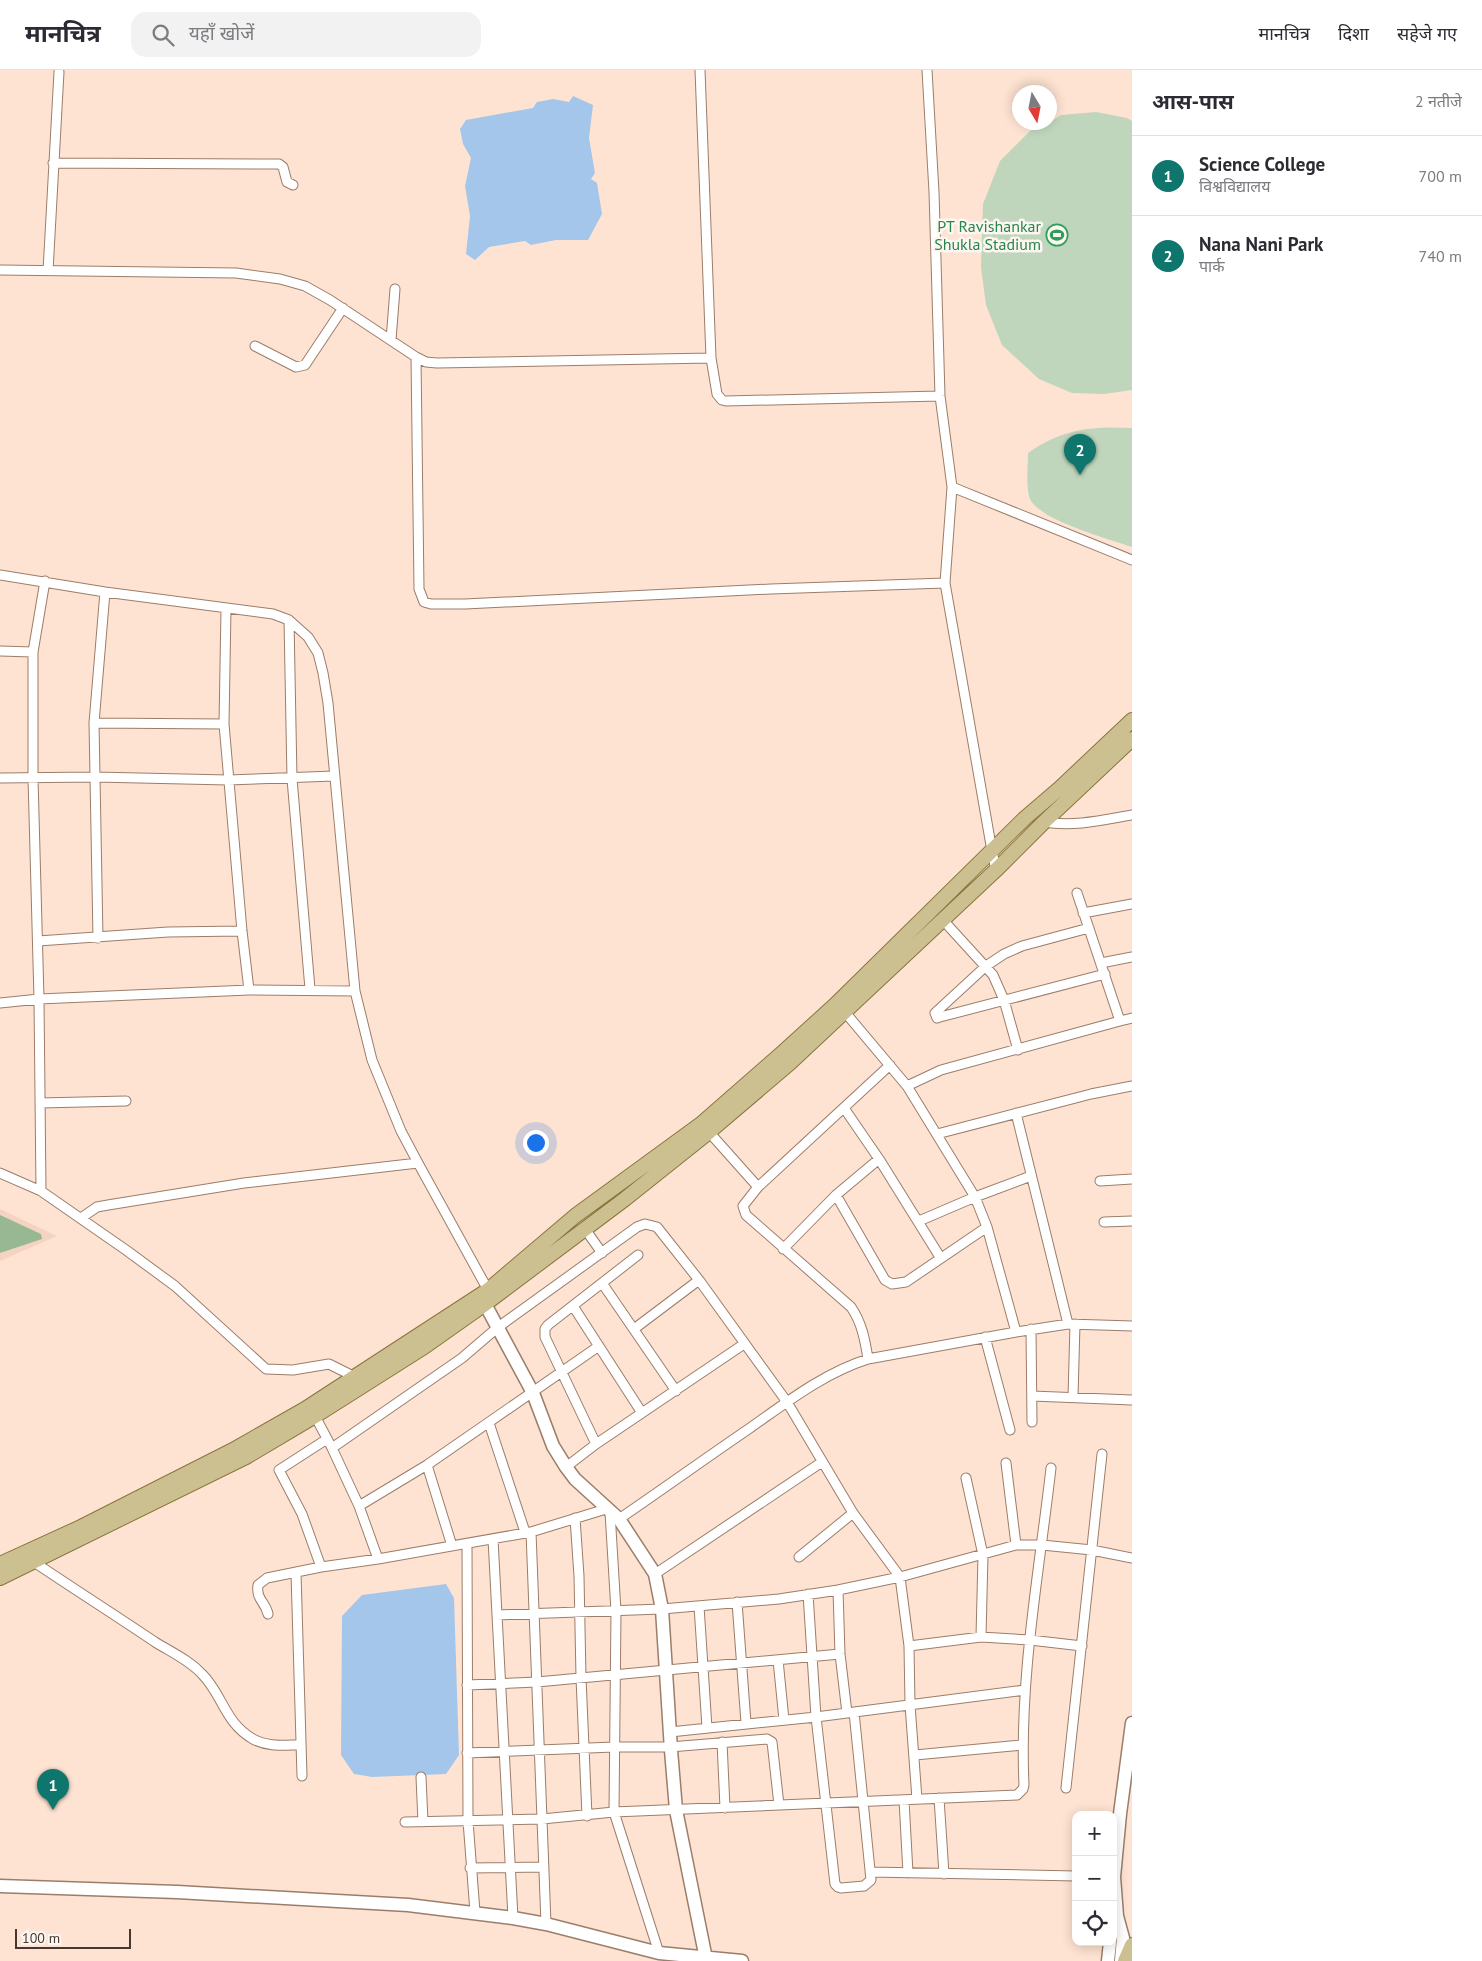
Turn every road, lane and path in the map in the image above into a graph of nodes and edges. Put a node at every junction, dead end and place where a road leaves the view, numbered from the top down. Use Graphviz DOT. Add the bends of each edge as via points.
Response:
graph roads {
  1 [pos="700,70"];
  2 [pos="927,70"];
  3 [pos="59,72"];
  4 [pos="53,163"];
  5 [pos="293,185"];
  6 [pos="0,270"];
  7 [pos="48,271"];
  8 [pos="395,289"];
  9 [pos="343,308"];
  10 [pos="391,340"];
  11 [pos="255,346"];
  12 [pos="416,357"];
  13 [pos="711,358"];
  14 [pos="940,396"];
  15 [pos="952,487"];
  16 [pos="1132,560"];
  17 [pos="0,574"];
  18 [pos="45,581"];
  19 [pos="945,583"];
  20 [pos="106,592"];
  21 [pos="226,609"];
  22 [pos="290,620"];
  23 [pos="0,651"];
  24 [pos="33,652"];
  25 [pos="1132,720"];
  26 [pos="94,722"];
  27 [pos="224,724"];
  28 [pos="1132,739"];
  29 [pos="334,776"];
  30 [pos="95,777"];
  31 [pos="0,778"];
  32 [pos="33,778"];
  33 [pos="292,779"];
  34 [pos="228,780"];
  35 [pos="1132,815"];
  36 [pos="1044,822"];
  37 [pos="992,851"];
  38 [pos="996,870"];
  39 [pos="1077,892"];
  40 [pos="1132,904"];
  41 [pos="1084,913"];
  42 [pos="942,919"];
  43 [pos="1089,928"];
  44 [pos="242,931"];
  45 [pos="98,938"];
  46 [pos="38,941"];
  47 [pos="1132,957"];
  48 [pos="1101,963"];
  49 [pos="986,966"];
  50 [pos="1105,974"];
  51 [pos="249,990"];
  52 [pos="310,990"];
  53 [pos="355,991"];
  54 [pos="39,999"];
  55 [pos="1004,1000"];
  56 [pos="0,1004"];
  57 [pos="844,1011"];
  58 [pos="1132,1018"];
  59 [pos="1120,1021"];
  60 [pos="1018,1050"];
  61 [pos="890,1065"];
  62 [pos="907,1086"];
  63 [pos="1132,1086"];
  64 [pos="126,1101"];
  65 [pos="40,1103"];
  66 [pos="844,1108"];
  67 [pos="1016,1113"];
  68 [pos="709,1132"];
  69 [pos="937,1134"];
  70 [pos="879,1159"];
  71 [pos="418,1163"];
  72 [pos="0,1173"];
  73 [pos="1031,1176"];
  74 [pos="1132,1179"];
  75 [pos="1100,1181"];
  76 [pos="758,1187"];
  77 [pos="41,1190"];
  78 [pos="836,1195"];
  79 [pos="975,1197"];
  80 [pos="81,1218"];
  81 [pos="919,1221"];
  82 [pos="1132,1221"];
  83 [pos="1104,1222"];
  84 [pos="987,1227"];
  85 [pos="595,1242"];
  86 [pos="784,1249"];
  87 [pos="638,1256"];
  88 [pos="940,1257"];
  89 [pos="699,1280"];
  90 [pos="602,1283"];
  91 [pos="486,1297"];
  92 [pos="573,1306"];
  93 [pos="1072,1324"];
  94 [pos="1132,1326"];
  95 [pos="497,1328"];
  96 [pos="634,1328"];
  97 [pos="1031,1330"];
  98 [pos="1016,1332"];
  99 [pos="985,1338"];
  100 [pos="744,1344"];
  101 [pos="598,1346"];
  102 [pos="866,1360"];
  103 [pos="563,1372"];
  104 [pos="355,1377"];
  105 [pos="676,1391"];
  106 [pos="533,1393"];
  107 [pos="1032,1396"];
  108 [pos="1073,1397"];
  109 [pos="1132,1400"];
  110 [pos="787,1402"];
  111 [pos="642,1413"];
  112 [pos="315,1416"];
  113 [pos="1032,1422"];
  114 [pos="489,1423"];
  115 [pos="1010,1430"];
  116 [pos="327,1439"];
  117 [pos="596,1444"];
  118 [pos="332,1448"];
  119 [pos="1102,1454"];
  120 [pos="822,1462"];
  121 [pos="1006,1463"];
  122 [pos="427,1465"];
  123 [pos="566,1467"];
  124 [pos="1050,1468"];
  125 [pos="966,1478"];
  126 [pos="359,1506"];
  127 [pos="612,1513"];
  128 [pos="853,1513"];
  129 [pos="575,1518"];
  130 [pos="528,1532"];
  131 [pos="493,1539"];
  132 [pos="467,1544"];
  133 [pos="1016,1544"];
  134 [pos="1042,1545"];
  135 [pos="452,1546"];
  136 [pos="1092,1550"];
  137 [pos="983,1555"];
  138 [pos="799,1557"];
  139 [pos="1132,1558"];
  140 [pos="378,1560"];
  141 [pos="34,1562"];
  142 [pos="0,1564"];
  143 [pos="321,1567"];
  144 [pos="296,1573"];
  145 [pos="655,1574"];
  146 [pos="900,1577"];
  147 [pos="0,1578"];
  148 [pos="838,1590"];
  149 [pos="808,1594"];
  150 [pos="737,1602"];
  151 [pos="699,1606"];
  152 [pos="616,1610"];
  153 [pos="662,1610"];
  154 [pos="580,1612"];
  155 [pos="268,1614"];
  156 [pos="534,1614"];
  157 [pos="497,1615"];
  158 [pos="981,1637"];
  159 [pos="1030,1640"];
  160 [pos="909,1646"];
  161 [pos="1082,1646"];
  162 [pos="840,1654"];
  163 [pos="812,1656"];
  164 [pos="778,1660"];
  165 [pos="741,1663"];
  166 [pos="702,1667"];
  167 [pos="666,1670"];
  168 [pos="615,1674"];
  169 [pos="581,1678"];
  170 [pos="537,1682"];
  171 [pos="501,1684"];
  172 [pos="467,1685"];
  173 [pos="1025,1690"];
  174 [pos="910,1705"];
  175 [pos="851,1713"];
  176 [pos="816,1717"];
  177 [pos="784,1720"];
  178 [pos="746,1723"];
  179 [pos="1132,1723"];
  180 [pos="707,1728"];
  181 [pos="670,1732"];
  182 [pos="722,1742"];
  183 [pos="301,1745"];
  184 [pos="1022,1745"];
  185 [pos="614,1747"];
  186 [pos="670,1747"];
  187 [pos="584,1750"];
  188 [pos="539,1751"];
  189 [pos="504,1752"];
  190 [pos="467,1753"];
  191 [pos="915,1755"];
  192 [pos="302,1776"];
  193 [pos="421,1777"];
  194 [pos="1066,1788"];
  195 [pos="939,1798"];
  196 [pos="917,1799"];
  197 [pos="904,1800"];
  198 [pos="863,1801"];
  199 [pos="826,1803"];
  200 [pos="779,1805"];
  201 [pos="725,1808"];
  202 [pos="676,1810"];
  203 [pos="614,1812"];
  204 [pos="587,1816"];
  205 [pos="542,1819"];
  206 [pos="508,1820"];
  207 [pos="468,1821"];
  208 [pos="405,1822"];
  209 [pos="423,1822"];
  210 [pos="1116,1856"];
  211 [pos="510,1867"];
  212 [pos="544,1867"];
  213 [pos="470,1868"];
  214 [pos="870,1872"];
  215 [pos="908,1873"];
  216 [pos="944,1874"];
  217 [pos="1072,1876"];
  218 [pos="0,1886"];
  219 [pos="1116,1901"];
  220 [pos="474,1912"];
  221 [pos="1118,1916"];
  222 [pos="513,1918"];
  223 [pos="546,1924"];
  224 [pos="1132,1945"];
  225 [pos="1110,1946"];
  226 [pos="659,1953"];
  227 [pos="706,1959"];
  228 [pos="742,1961"];
  229 [pos="1108,1961"];
  230 [pos="1121,1961"];
  231 [pos="1125,1961"];
  1 -- 13 [label="street"];
  2 -- 14 [label="street"];
  3 -- 4 [label="street"];
  4 -- 5 [label="street" via="279,164 288,184"];
  4 -- 7 [label="street"];
  6 -- 7 [label="street"];
  7 -- 9 [label="street" via="236,273 305,286"];
  8 -- 10 [label="street"];
  9 -- 10 [label="street"];
  9 -- 11 [label="street" via="302,367"];
  10 -- 12 [label="street"];
  12 -- 13 [label="street" via="426,362 445,364"];
  12 -- 19 [label="street" via="419,589 424,602 465,604"];
  13 -- 14 [label="street" via="718,394 726,401"];
  14 -- 15 [label="street"];
  15 -- 16 [label="street"];
  15 -- 19 [label="street"];
  17 -- 18 [label="street"];
  18 -- 20 [label="street"];
  18 -- 24 [label="street"];
  19 -- 37 [label="street"];
  20 -- 21 [label="street"];
  20 -- 26 [label="street"];
  21 -- 22 [label="street" via="273,614"];
  21 -- 27 [label="street"];
  22 -- 29 [label="street" via="308,637 318,653 328,703"];
  22 -- 33 [label="street"];
  23 -- 24 [label="street"];
  24 -- 32 [label="street"];
  25 -- 37 [label="main road"];
  26 -- 27 [label="street"];
  26 -- 30 [label="street"];
  27 -- 34 [label="street"];
  28 -- 36 [label="main road"];
  29 -- 33 [label="street"];
  29 -- 53 [label="street"];
  30 -- 32 [label="street"];
  30 -- 34 [label="street"];
  30 -- 45 [label="street"];
  31 -- 32 [label="street"];
  32 -- 46 [label="street"];
  33 -- 34 [label="street"];
  33 -- 52 [label="street"];
  34 -- 44 [label="street"];
  35 -- 36 [label="street" via="1061,825"];
  36 -- 38 [label="main road"];
  37 -- 38 [label="street"];
  37 -- 91 [label="main road" via="836,1005 702,1124 576,1216"];
  38 -- 42 [label="main road"];
  39 -- 41 [label="street"];
  40 -- 41 [label="street"];
  41 -- 43 [label="street"];
  42 -- 49 [label="street"];
  42 -- 57 [label="main road"];
  43 -- 48 [label="street"];
  43 -- 49 [label="street" via="1022,946"];
  44 -- 45 [label="street" via="168,932"];
  44 -- 51 [label="street"];
  45 -- 46 [label="street"];
  46 -- 54 [label="street"];
  47 -- 48 [label="street"];
  48 -- 50 [label="street"];
  49 -- 55 [label="street"];
  49 -- 55 [label="street" via="936,1011 936,1016"];
  50 -- 55 [label="street"];
  50 -- 59 [label="street"];
  51 -- 52 [label="street"];
  51 -- 54 [label="street"];
  52 -- 53 [label="street"];
  53 -- 71 [label="street" via="372,1060"];
  54 -- 56 [label="street"];
  54 -- 65 [label="street"];
  55 -- 60 [label="street"];
  57 -- 61 [label="street"];
  57 -- 68 [label="main road" via="790,1063"];
  58 -- 59 [label="street"];
  59 -- 60 [label="street"];
  60 -- 62 [label="street" via="941,1070"];
  61 -- 62 [label="street"];
  61 -- 66 [label="street"];
  62 -- 69 [label="street"];
  63 -- 67 [label="street"];
  64 -- 65 [label="street"];
  65 -- 77 [label="street"];
  66 -- 70 [label="street"];
  66 -- 76 [label="street"];
  67 -- 69 [label="street"];
  67 -- 73 [label="street"];
  68 -- 76 [label="street"];
  68 -- 85 [label="main road"];
  69 -- 79 [label="street"];
  70 -- 78 [label="street"];
  70 -- 81 [label="street"];
  71 -- 80 [label="street" via="244,1183 108,1205 97,1207"];
  71 -- 91 [label="street"];
  72 -- 77 [label="street"];
  73 -- 79 [label="street"];
  73 -- 93 [label="street"];
  74 -- 75 [label="street"];
  76 -- 86 [label="street" via="744,1202 743,1211"];
  77 -- 80 [label="street"];
  78 -- 86 [label="street"];
  78 -- 88 [label="street" via="888,1283 906,1282"];
  79 -- 81 [label="street"];
  79 -- 84 [label="street"];
  80 -- 104 [label="street" via="175,1286 266,1369 293,1370 329,1364"];
  81 -- 88 [label="street"];
  82 -- 83 [label="street"];
  84 -- 88 [label="street"];
  84 -- 98 [label="street"];
  85 -- 89 [label="street" via="645,1224 657,1227"];
  85 -- 91 [label="main road"];
  85 -- 95 [label="street"];
  86 -- 102 [label="street" via="858,1317"];
  87 -- 90 [label="street"];
  89 -- 96 [label="street"];
  89 -- 100 [label="street"];
  90 -- 92 [label="street"];
  90 -- 96 [label="street"];
  91 -- 95 [label="street"];
  91 -- 104 [label="main road"];
  91 -- 112 [label="main road" via="424,1347"];
  92 -- 101 [label="street"];
  92 -- 103 [label="street" via="545,1329 545,1337"];
  93 -- 94 [label="street"];
  93 -- 97 [label="street"];
  93 -- 108 [label="street"];
  95 -- 106 [label="street"];
  95 -- 118 [label="street" via="462,1358"];
  96 -- 105 [label="street"];
  97 -- 98 [label="street"];
  97 -- 107 [label="street"];
  98 -- 99 [label="street"];
  99 -- 102 [label="street"];
  99 -- 115 [label="street"];
  100 -- 105 [label="street"];
  100 -- 110 [label="street"];
  101 -- 103 [label="street"];
  101 -- 111 [label="street"];
  102 -- 110 [label="street" via="826,1377"];
  103 -- 106 [label="street"];
  103 -- 117 [label="street"];
  104 -- 142 [label="main road" via="233,1450"];
  105 -- 111 [label="street"];
  106 -- 114 [label="street"];
  106 -- 123 [label="street" via="553,1446"];
  107 -- 108 [label="street"];
  107 -- 113 [label="street"];
  108 -- 109 [label="street"];
  110 -- 120 [label="street"];
  110 -- 127 [label="street"];
  111 -- 117 [label="street"];
  112 -- 116 [label="street"];
  112 -- 141 [label="main road" via="246,1457"];
  114 -- 122 [label="street"];
  114 -- 130 [label="street"];
  116 -- 118 [label="street"];
  116 -- 143 [label="street" via="279,1470 302,1514"];
  117 -- 123 [label="street"];
  118 -- 126 [label="street"];
  119 -- 136 [label="street"];
  120 -- 128 [label="street"];
  120 -- 145 [label="street"];
  121 -- 133 [label="street"];
  122 -- 126 [label="street"];
  122 -- 135 [label="street"];
  123 -- 127 [label="street"];
  124 -- 134 [label="street"];
  125 -- 137 [label="street"];
  126 -- 140 [label="street"];
  127 -- 129 [label="street"];
  127 -- 145 [label="street"];
  127 -- 152 [label="street"];
  128 -- 138 [label="street"];
  128 -- 146 [label="street"];
  129 -- 130 [label="street"];
  129 -- 154 [label="street"];
  130 -- 131 [label="street"];
  130 -- 156 [label="street"];
  131 -- 132 [label="street"];
  131 -- 157 [label="street"];
  132 -- 135 [label="street"];
  132 -- 172 [label="street"];
  133 -- 134 [label="street"];
  133 -- 137 [label="street"];
  134 -- 136 [label="street"];
  134 -- 159 [label="street"];
  135 -- 140 [label="street"];
  136 -- 139 [label="street"];
  136 -- 161 [label="street"];
  137 -- 146 [label="street"];
  137 -- 158 [label="street"];
  140 -- 143 [label="street"];
  141 -- 147 [label="main road"];
  141 -- 183 [label="street" via="185,1660 213,1687 226,1714 252,1738 262,1743"];
  143 -- 144 [label="street"];
  144 -- 155 [label="street" via="267,1578 258,1585 259,1598"];
  144 -- 183 [label="street"];
  145 -- 153 [label="street"];
  146 -- 148 [label="street"];
  146 -- 160 [label="street"];
  148 -- 149 [label="street"];
  148 -- 162 [label="street"];
  149 -- 150 [label="street"];
  149 -- 163 [label="street"];
  150 -- 151 [label="street"];
  150 -- 165 [label="street"];
  151 -- 153 [label="street"];
  151 -- 166 [label="street"];
  152 -- 153 [label="street"];
  152 -- 154 [label="street"];
  152 -- 168 [label="street"];
  153 -- 167 [label="street"];
  154 -- 156 [label="street"];
  154 -- 169 [label="street"];
  156 -- 157 [label="street"];
  156 -- 170 [label="street"];
  157 -- 171 [label="street"];
  158 -- 159 [label="street"];
  158 -- 160 [label="street"];
  159 -- 161 [label="street"];
  159 -- 173 [label="street"];
  160 -- 174 [label="street"];
  161 -- 194 [label="street"];
  162 -- 163 [label="street"];
  162 -- 175 [label="street"];
  163 -- 164 [label="street"];
  163 -- 176 [label="street"];
  164 -- 165 [label="street"];
  164 -- 177 [label="street"];
  165 -- 166 [label="street"];
  165 -- 178 [label="street"];
  166 -- 167 [label="street"];
  166 -- 180 [label="street"];
  167 -- 168 [label="street"];
  167 -- 181 [label="street"];
  168 -- 169 [label="street"];
  168 -- 185 [label="street"];
  169 -- 170 [label="street"];
  169 -- 187 [label="street"];
  170 -- 171 [label="street"];
  170 -- 188 [label="street"];
  171 -- 172 [label="street"];
  171 -- 189 [label="street"];
  172 -- 190 [label="street"];
  173 -- 174 [label="street"];
  173 -- 184 [label="street"];
  174 -- 175 [label="street"];
  174 -- 191 [label="street"];
  175 -- 176 [label="street"];
  175 -- 198 [label="street"];
  176 -- 177 [label="street"];
  176 -- 199 [label="street"];
  177 -- 178 [label="street"];
  178 -- 180 [label="street"];
  179 -- 210 [label="street"];
  180 -- 181 [label="street"];
  181 -- 186 [label="street"];
  182 -- 186 [label="street"];
  182 -- 200 [label="street" via="770,1739"];
  182 -- 201 [label="street"];
  183 -- 192 [label="street"];
  184 -- 191 [label="street"];
  184 -- 195 [label="street" via="1024,1785 1017,1795"];
  185 -- 186 [label="street"];
  185 -- 187 [label="street"];
  185 -- 203 [label="street"];
  186 -- 202 [label="street"];
  187 -- 188 [label="street"];
  187 -- 204 [label="street"];
  188 -- 189 [label="street"];
  188 -- 205 [label="street"];
  189 -- 190 [label="street"];
  189 -- 206 [label="street"];
  190 -- 207 [label="street"];
  191 -- 196 [label="street"];
  193 -- 209 [label="street"];
  195 -- 196 [label="street"];
  195 -- 216 [label="street"];
  196 -- 197 [label="street"];
  197 -- 198 [label="street"];
  197 -- 215 [label="street"];
  198 -- 199 [label="street"];
  198 -- 214 [label="street"];
  199 -- 200 [label="street"];
  199 -- 214 [label="street" via="836,1886 864,1886 871,1880"];
  200 -- 201 [label="street"];
  201 -- 202 [label="street"];
  202 -- 203 [label="street"];
  202 -- 227 [label="street"];
  203 -- 204 [label="street"];
  203 -- 226 [label="street"];
  204 -- 205 [label="street"];
  205 -- 206 [label="street"];
  205 -- 212 [label="street"];
  206 -- 207 [label="street"];
  206 -- 211 [label="street"];
  207 -- 209 [label="street"];
  207 -- 213 [label="street"];
  208 -- 209 [label="street"];
  211 -- 212 [label="street"];
  211 -- 213 [label="street"];
  211 -- 222 [label="street"];
  212 -- 223 [label="street"];
  213 -- 220 [label="street"];
  214 -- 215 [label="street"];
  215 -- 216 [label="street"];
  216 -- 217 [label="street"];
  218 -- 220 [label="street" via="177,1892 408,1905"];
  219 -- 221 [label="street"];
  220 -- 222 [label="street"];
  221 -- 230 [label="street" via="1123,1938"];
  222 -- 223 [label="street"];
  223 -- 226 [label="street"];
  224 -- 231 [label="main road"];
  225 -- 229 [label="street"];
  226 -- 227 [label="street"];
  227 -- 228 [label="street"];
}
